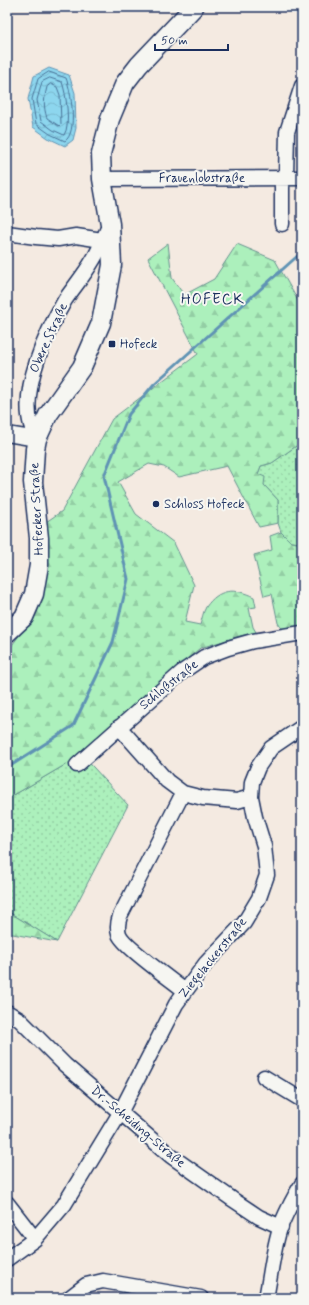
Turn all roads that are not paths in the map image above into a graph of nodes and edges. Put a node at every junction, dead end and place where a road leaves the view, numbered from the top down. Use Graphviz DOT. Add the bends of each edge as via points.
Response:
graph roads {
  1 [pos="194,7"];
  2 [pos="302,86"];
  3 [pos="284,178"];
  4 [pos="302,178"];
  5 [pos="102,179"];
  6 [pos="110,224"];
  7 [pos="282,224"];
  8 [pos="7,233"];
  9 [pos="102,240"];
  10 [pos="7,434"];
  11 [pos="37,439"];
  12 [pos="7,633"];
  13 [pos="302,633"];
  14 [pos="119,727"];
  15 [pos="302,727"];
  16 [pos="77,764"];
  17 [pos="183,793"];
  18 [pos="251,797"];
  19 [pos="185,991"];
  20 [pos="7,1012"];
  21 [pos="264,1077"];
  22 [pos="302,1100"];
  23 [pos="120,1113"];
  24 [pos="302,1184"];
  25 [pos="7,1203"];
  26 [pos="281,1227"];
  27 [pos="35,1239"];
  28 [pos="7,1259"];
  29 [pos="69,1298"];
  30 [pos="201,1298"];
  31 [pos="266,1298"];
  1 -- 5 [label="main road, Hofecker Straße" via="125,83 110,118 101,154"];
  2 -- 3 [label="street" via="287,132"];
  3 -- 4 [label="street, Frauenlobstraße"];
  3 -- 5 [label="street, Frauenlobstraße"];
  3 -- 7 [label="street"];
  5 -- 6 [label="main road, Hofecker Straße"];
  6 -- 9 [label="street, Obere Straße"];
  6 -- 11 [label="main road, Hofecker Straße" via="112,265 101,323 82,367 48,415"];
  8 -- 9 [label="street" via="36,238 58,239 76,236"];
  9 -- 11 [label="street, Obere Straße" via="94,259 65,300 35,365 29,408 30,424"];
  10 -- 11 [label="street"];
  11 -- 12 [label="main road, Hofecker Straße" via="33,482 39,565 34,594 24,617"];
  13 -- 14 [label="street, Schloßstraße" via="253,641 204,657 182,672"];
  14 -- 16 [label="street, Schloßstraße"];
  14 -- 17 [label="street" via="167,781"];
  15 -- 18 [label="street, Ziegelackerstraße" via="271,748 258,767 252,782"];
  17 -- 18 [label="street" via="210,799 237,800"];
  17 -- 19 [label="street" via="120,916 118,925 119,935 128,946"];
  18 -- 19 [label="street, Ziegelackerstraße" via="264,846 266,872 259,898 244,923 206,963"];
  19 -- 23 [label="street, Ziegelackerstraße"];
  20 -- 23 [label="street, Dr.-Scheiding-Straße" via="20,1020 65,1065"];
  21 -- 22 [label="street"];
  23 -- 26 [label="street, Dr.-Scheiding-Straße" via="172,1156 232,1199"];
  23 -- 27 [label="street, Ziegelackerstraße" via="64,1205"];
  24 -- 26 [label="street"];
  25 -- 27 [label="street"];
  26 -- 31 [label="street"];
  27 -- 28 [label="street, Ziegelackerstraße"];
  29 -- 30 [label="street" via="86,1285 103,1281"];
}
